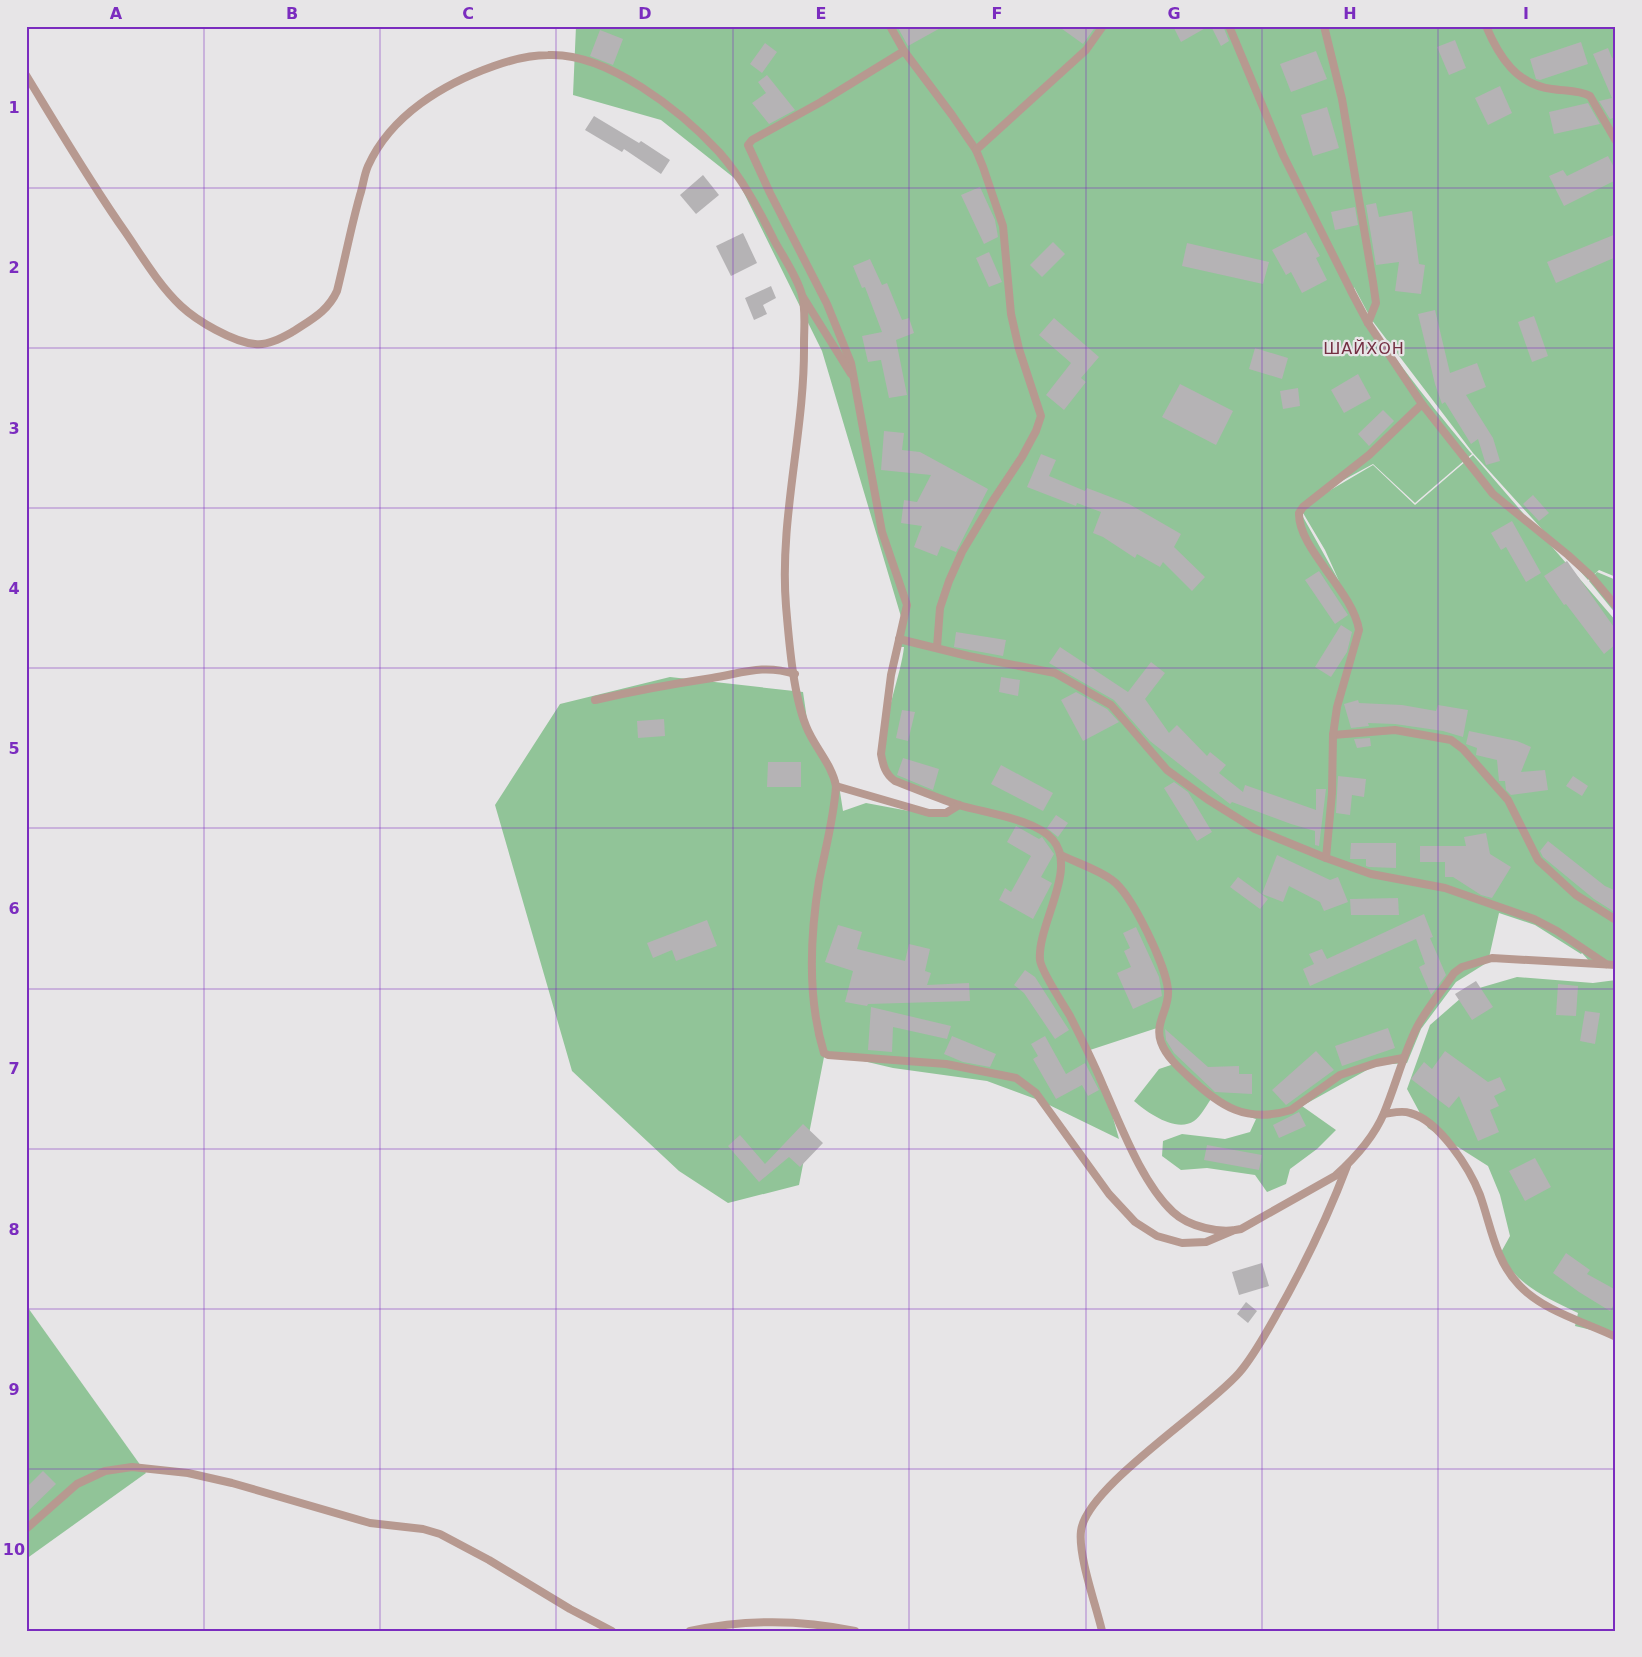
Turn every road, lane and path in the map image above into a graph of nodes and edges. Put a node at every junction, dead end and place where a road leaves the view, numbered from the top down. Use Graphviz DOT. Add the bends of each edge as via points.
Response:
graph roads {
  1 [pos="890,26"];
  2 [pos="1103,26"];
  3 [pos="1229,26"];
  4 [pos="1324,26"];
  5 [pos="1486,26"];
  6 [pos="904,51"];
  7 [pos="26,75"];
  8 [pos="1616,141"];
  9 [pos="976,150"];
  10 [pos="802,295"];
  11 [pos="1368,322"];
  12 [pos="854,378"];
  13 [pos="1422,404"];
  14 [pos="1616,606"];
  15 [pos="899,639"];
  16 [pos="937,647"];
  17 [pos="795,674"];
  18 [pos="595,700"];
  19 [pos="1333,735"];
  20 [pos="836,786"];
  21 [pos="959,805"];
  22 [pos="1061,855"];
  23 [pos="1326,858"];
  24 [pos="1616,920"];
  25 [pos="1607,965"];
  26 [pos="1616,965"];
  27 [pos="1402,1058"];
  28 [pos="1384,1114"];
  29 [pos="1348,1164"];
  30 [pos="1232,1231"];
  31 [pos="1616,1337"];
  32 [pos="26,1529"];
  33 [pos="612,1631"];
  34 [pos="690,1631"];
  35 [pos="855,1631"];
  36 [pos="1102,1631"];
  1 -- 6 [label="lane"];
  2 -- 9 [label="lane" via="1086,50"];
  3 -- 11 [label="lane" via="1283,156"];
  4 -- 11 [label="lane" via="1342,99 1373,282 1376,303"];
  5 -- 8 [label="lane" via="1504,61 1521,78 1546,88 1590,96"];
  6 -- 9 [label="lane"];
  6 -- 12 [label="lane" via="748,145 826,304 851,363"];
  7 -- 10 [label="lane" via="95,188 157,278 182,307 240,341 271,342 322,313 332,302 338,291 368,167 386,136 415,106 473,73 509,60 549,54 581,59 614,72 654,96 694,127 739,179 762,216"];
  9 -- 16 [label="lane" via="1003,226 1011,314 1041,418 1022,457 962,552 940,608"];
  10 -- 12 [label="lane"];
  10 -- 17 [label="lane" via="803,398 785,567 786,607"];
  11 -- 13 [label="lane"];
  12 -- 15 [label="lane" via="882,532 908,605"];
  13 -- 14 [label="lane" via="1493,494 1568,555"];
  13 -- 19 [label="lane" via="1369,455 1299,513 1307,539 1337,584 1359,630 1337,706"];
  15 -- 16 [label="lane"];
  15 -- 21 [label="lane" via="881,754 885,770 895,781"];
  16 -- 23 [label="lane" via="1054,673 1084,688 1115,708 1167,770 1207,799 1255,829"];
  17 -- 18 [label="lane" via="760,668"];
  17 -- 20 [label="lane" via="803,717"];
  19 -- 23 [label="lane"];
  19 -- 24 [label="lane" via="1395,730 1451,740 1463,749 1508,800 1538,860 1576,895"];
  20 -- 21 [label="lane" via="929,813 946,813"];
  20 -- 30 [label="lane" via="812,944 815,1009 825,1054 946,1064 1016,1078 1036,1093 1109,1194 1135,1222 1157,1236 1182,1243 1206,1242"];
  21 -- 22 [label="lane" via="1021,821 1051,838"];
  22 -- 27 [label="lane" via="1108,877 1120,887 1142,921 1166,980 1168,994 1159,1033 1163,1048 1182,1070 1224,1106 1255,1115 1282,1113 1340,1075"];
  22 -- 30 [label="lane" via="1060,873 1042,943 1042,966 1091,1058 1122,1130 1156,1191 1182,1218 1213,1229"];
  23 -- 25 [label="lane" via="1371,874 1446,888 1534,919"];
  25 -- 26 [label="lane"];
  25 -- 27 [label="lane" via="1492,958 1462,967 1454,973 1418,1025"];
  27 -- 28 [label="lane"];
  28 -- 29 [label="lane"];
  28 -- 31 [label="lane" via="1404,1112 1417,1115 1440,1132 1479,1194 1497,1251 1520,1286 1537,1300"];
  29 -- 30 [label="lane" via="1320,1185"];
  29 -- 36 [label="lane" via="1330,1212 1257,1349 1239,1373 1112,1482 1089,1510 1081,1531 1083,1555"];
  32 -- 33 [label="lane" via="77,1484 105,1471 132,1467 188,1473 232,1482 370,1523 440,1534"];
  34 -- 35 [label="lane" via="726,1623 772,1620"];
}
